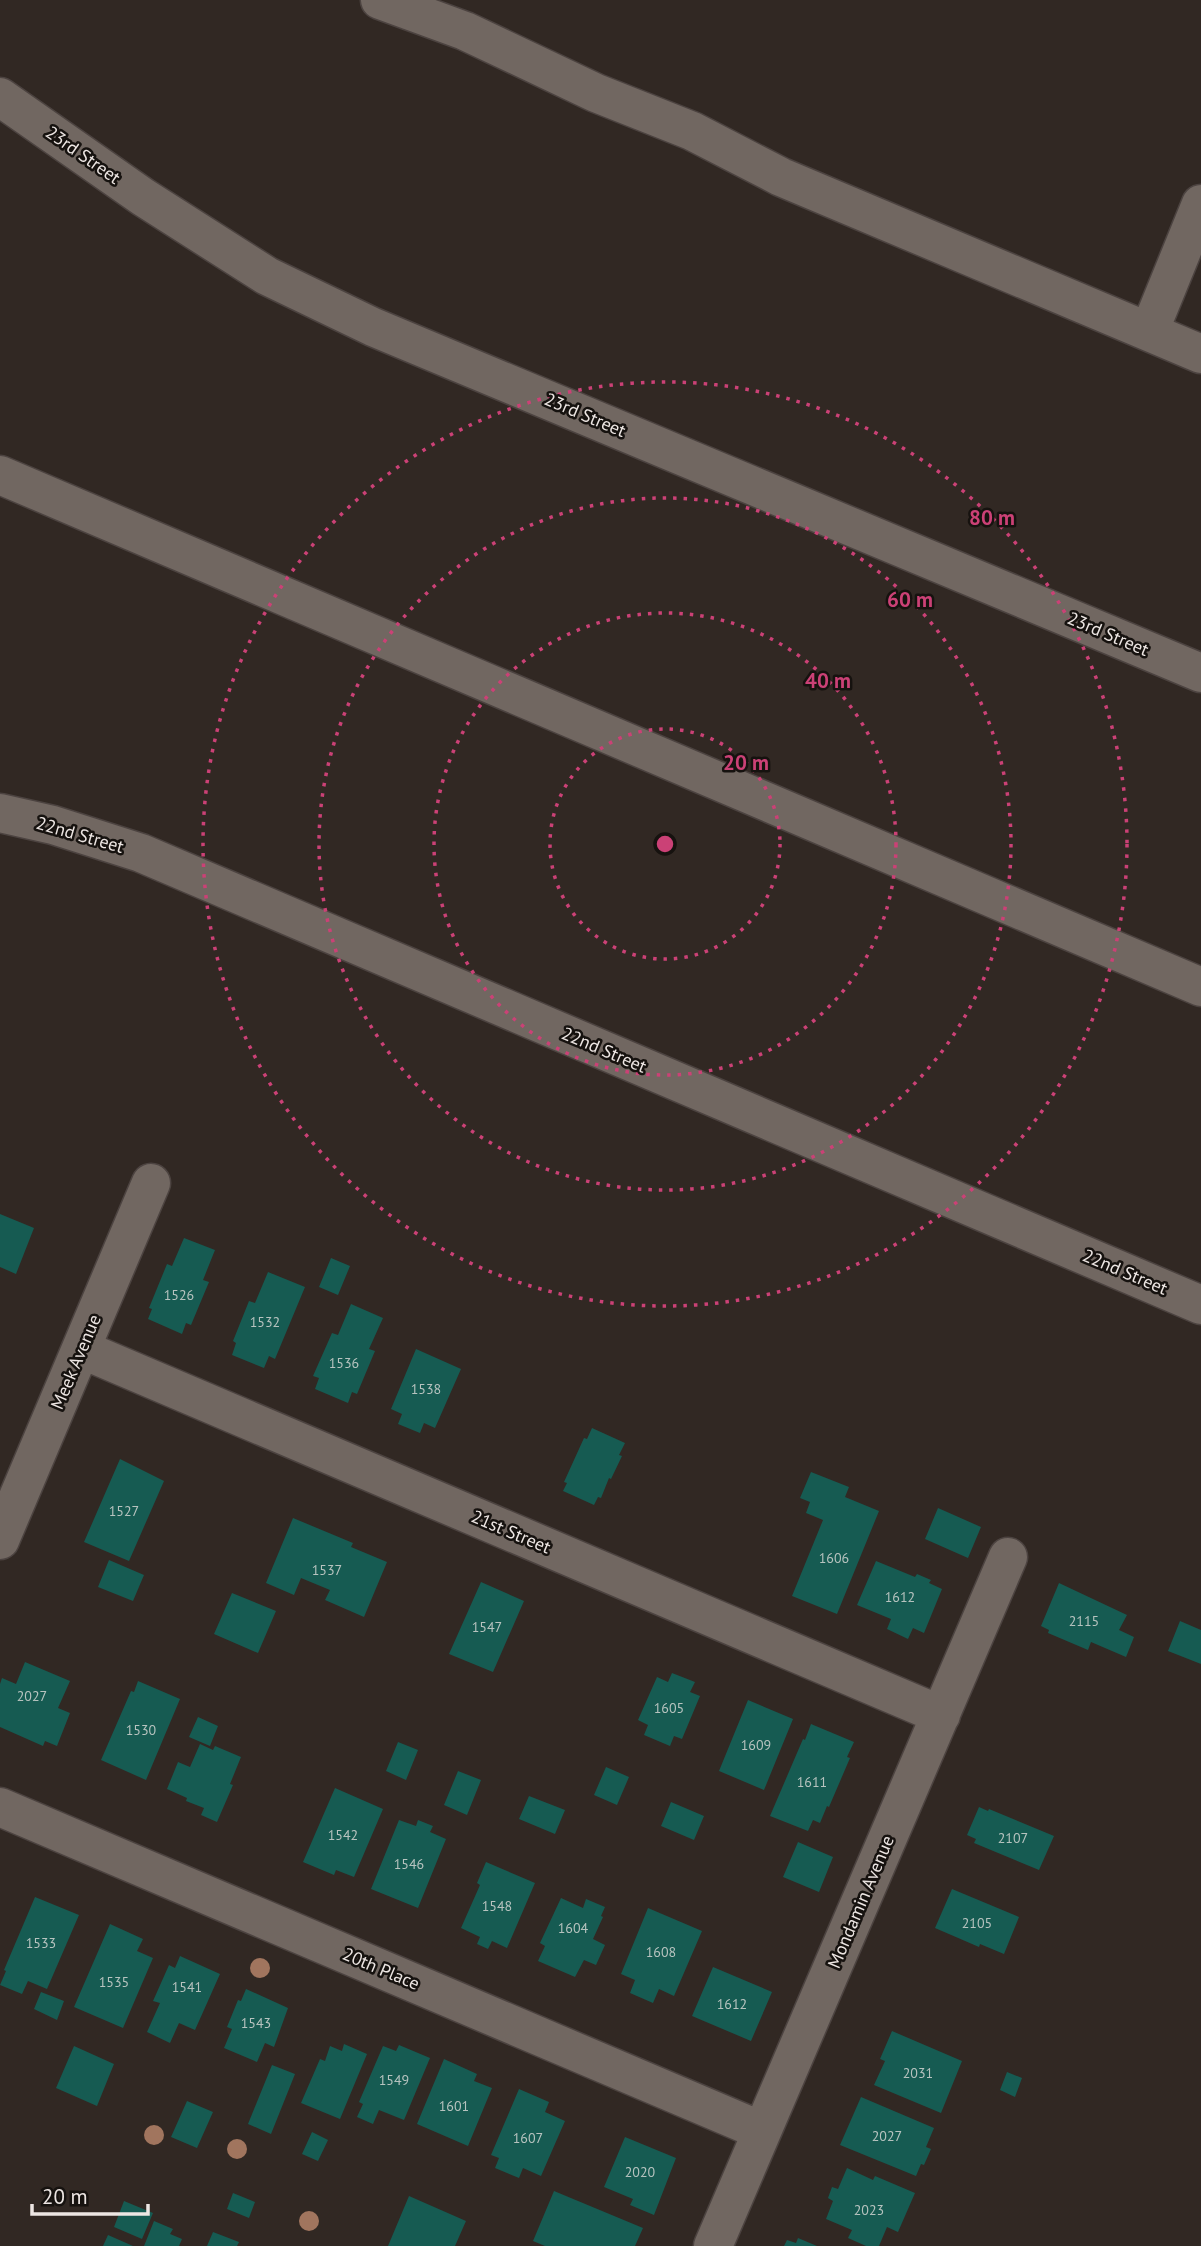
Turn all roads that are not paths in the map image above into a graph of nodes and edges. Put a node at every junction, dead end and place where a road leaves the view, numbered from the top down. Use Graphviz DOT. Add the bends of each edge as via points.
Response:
graph roads {
  1 [pos="380,0"];
  2 [pos="0,97"];
  3 [pos="1201,204"];
  4 [pos="1149,332"];
  5 [pos="1201,354"];
  6 [pos="0,475"];
  7 [pos="1201,673"];
  8 [pos="0,813"];
  9 [pos="1201,987"];
  10 [pos="151,1183"];
  11 [pos="1201,1305"];
  12 [pos="81,1349"];
  13 [pos="0,1540"];
  14 [pos="1009,1557"];
  15 [pos="941,1715"];
  16 [pos="0,1807"];
  17 [pos="762,2131"];
  18 [pos="713,2246"];
  1 -- 4 [label="street" via="465,31 596,93 692,131 781,177"];
  2 -- 7 [label="street, 23rd Street" via="143,197 267,275 373,327"];
  3 -- 4 [label="street"];
  4 -- 5 [label="street"];
  6 -- 9 [label="street"];
  8 -- 11 [label="street, 22nd Street" via="141,853"];
  10 -- 12 [label="street, Meek Avenue"];
  12 -- 13 [label="street, Meek Avenue"];
  12 -- 15 [label="street, 21st Street"];
  14 -- 15 [label="street, Mondamin Avenue"];
  15 -- 17 [label="street, Mondamin Avenue"];
  16 -- 17 [label="street, 20th Place"];
  17 -- 18 [label="street, Mondamin Avenue"];
}
